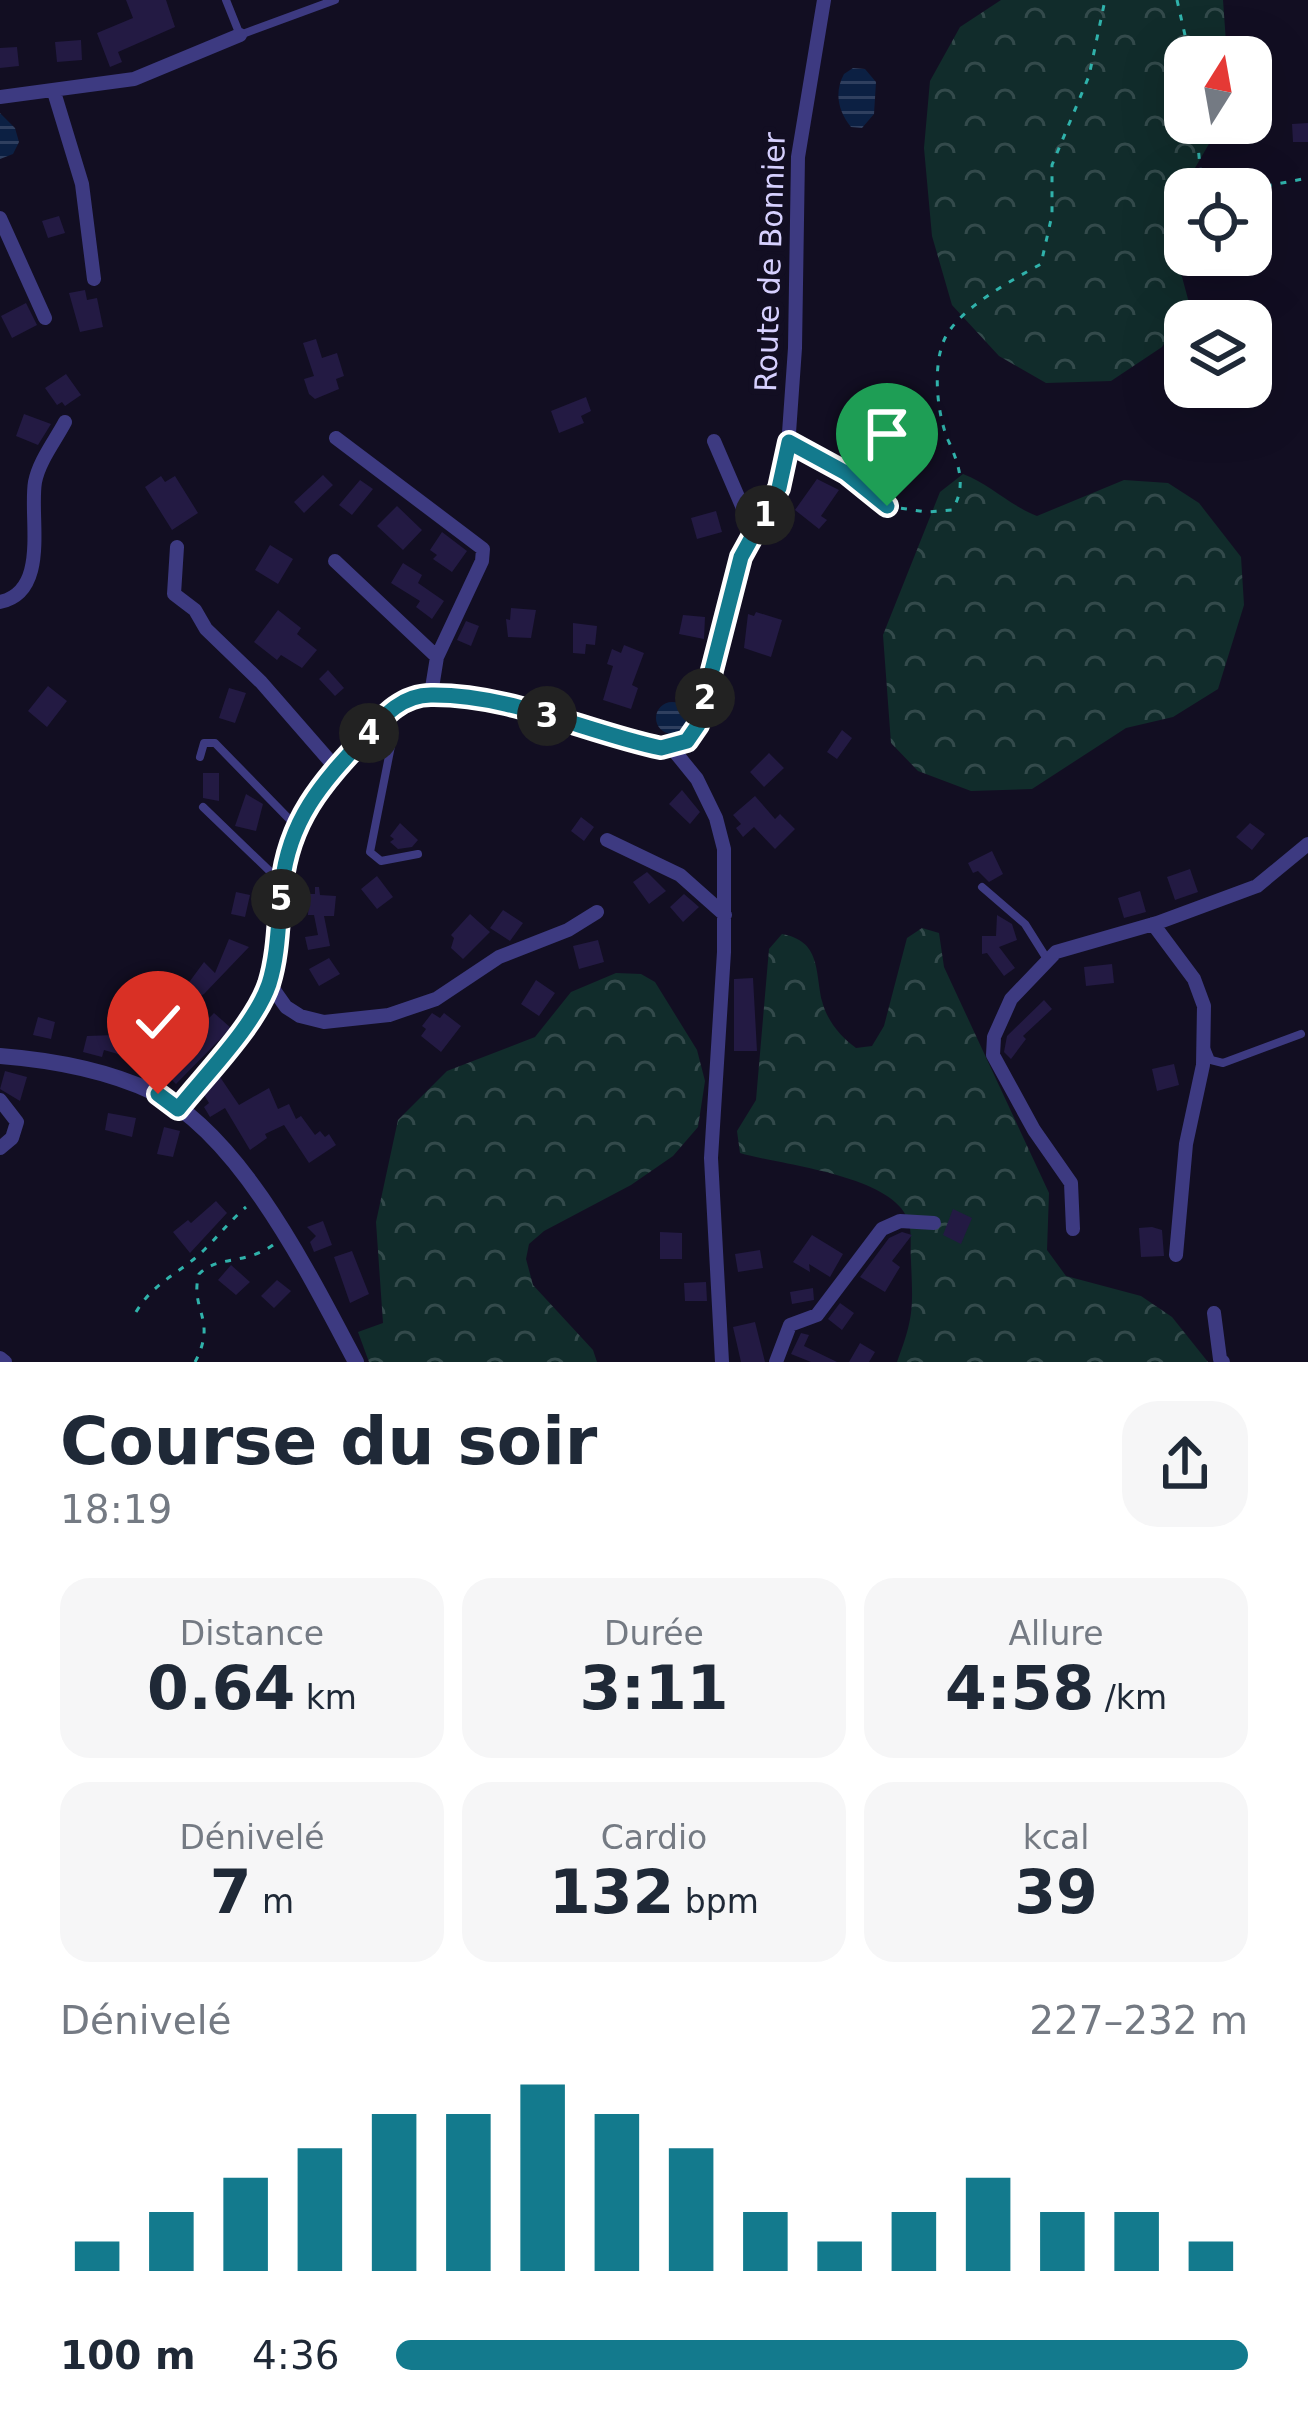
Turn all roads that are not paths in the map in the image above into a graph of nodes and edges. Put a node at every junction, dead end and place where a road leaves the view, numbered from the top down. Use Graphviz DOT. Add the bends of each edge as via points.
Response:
graph roads {
  1 [pos="226,0"];
  2 [pos="335,0"];
  3 [pos="824,0"];
  4 [pos="240,35"];
  5 [pos="54,92"];
  6 [pos="0,97"];
  7 [pos="0,218"];
  8 [pos="94,279"];
  9 [pos="44,318"];
  10 [pos="65,422"];
  11 [pos="336,438"];
  12 [pos="714,441"];
  13 [pos="754,534"];
  14 [pos="177,547"];
  15 [pos="335,561"];
  16 [pos="0,602"];
  17 [pos="437,657"];
  18 [pos="431,694"];
  19 [pos="378,722"];
  20 [pos="671,747"];
  21 [pos="200,757"];
  22 [pos="336,768"];
  23 [pos="203,807"];
  24 [pos="295,825"];
  25 [pos="607,840"];
  26 [pos="1308,844"];
  27 [pos="418,854"];
  28 [pos="282,884"];
  29 [pos="982,887"];
  30 [pos="597,912"];
  31 [pos="725,916"];
  32 [pos="1153,924"];
  33 [pos="1047,958"];
  34 [pos="269,983"];
  35 [pos="1301,1034"];
  36 [pos="1205,1046"];
  37 [pos="0,1056"];
  38 [pos="0,1100"];
  39 [pos="178,1109"];
  40 [pos="0,1148"];
  41 [pos="934,1223"];
  42 [pos="1073,1228"];
  43 [pos="1176,1256"];
  44 [pos="1214,1313"];
  45 [pos="356,1362"];
  46 [pos="722,1362"];
  47 [pos="776,1362"];
  48 [pos="1223,1362"];
  1 -- 4 [label="lane"];
  2 -- 4 [label="lane"];
  3 -- 13 [label="street, Route de Bonnier" via="798,157 789,442 779,488"];
  4 -- 5 [label="street" via="134,79"];
  5 -- 6 [label="street"];
  5 -- 8 [label="street" via="82,184"];
  7 -- 9 [label="street"];
  10 -- 16 [label="street" via="36,479 28,575 16,596"];
  11 -- 17 [label="street" via="481,546 482,561"];
  12 -- 13 [label="street"];
  13 -- 20 [label="street, Route de Bonnier" via="741,557 698,725"];
  14 -- 22 [label="street" via="174,594"];
  15 -- 17 [label="street"];
  17 -- 18 [label="street"];
  18 -- 19 [label="street" via="411,697"];
  18 -- 20 [label="street"];
  19 -- 22 [label="street"];
  19 -- 27 [label="lane" via="391,746 370,852 381,861"];
  20 -- 31 [label="street" via="697,779 720,830"];
  21 -- 24 [label="lane" via="204,743 215,742"];
  22 -- 24 [label="street"];
  23 -- 28 [label="lane"];
  24 -- 28 [label="street"];
  25 -- 31 [label="street" via="680,875"];
  26 -- 32 [label="street" via="1257,886"];
  28 -- 34 [label="street"];
  29 -- 33 [label="lane"];
  30 -- 34 [label="street" via="499,957 436,999 389,1015 324,1022 300,1016"];
  31 -- 46 [label="street" via="711,1158"];
  32 -- 33 [label="street"];
  32 -- 36 [label="street" via="1194,979"];
  33 -- 42 [label="street" via="1011,999 993,1054 1071,1183"];
  34 -- 39 [label="street"];
  35 -- 36 [label="lane" via="1223,1064"];
  36 -- 43 [label="street"];
  37 -- 39 [label="street" via="116,1079"];
  38 -- 40 [label="street" via="17,1122"];
  39 -- 45 [label="street" via="210,1131 258,1197"];
  41 -- 47 [label="street" via="882,1229 817,1316 790,1325"];
  44 -- 48 [label="street"];
}
